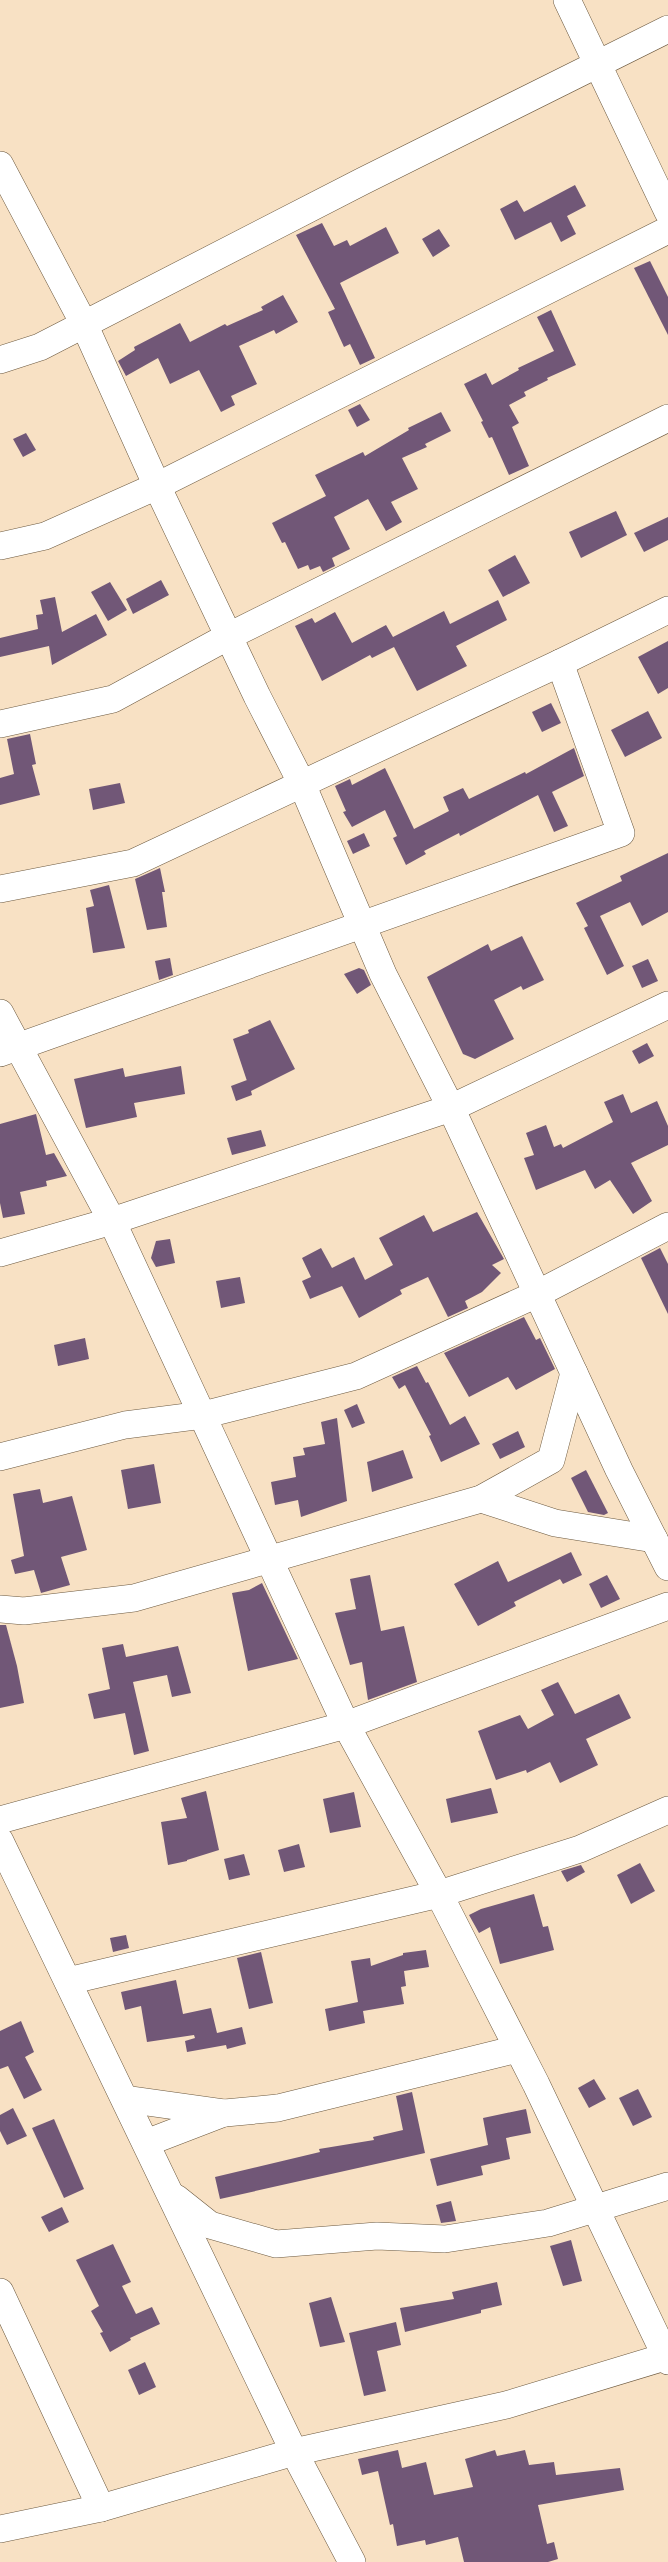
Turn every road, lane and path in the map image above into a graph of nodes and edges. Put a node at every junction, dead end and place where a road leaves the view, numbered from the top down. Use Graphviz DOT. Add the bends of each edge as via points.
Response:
graph roads {
  1 [pos="567,0"];
  2 [pos="668,29"];
  3 [pos="599,64"];
  4 [pos="0,165"];
  5 [pos="668,212"];
  6 [pos="668,230"];
  7 [pos="84,324"];
  8 [pos="0,360"];
  9 [pos="668,418"];
  10 [pos="157,486"];
  11 [pos="0,546"];
  12 [pos="668,610"];
  13 [pos="229,636"];
  14 [pos="560,663"];
  15 [pos="0,724"];
  16 [pos="302,784"];
  17 [pos="0,889"];
  18 [pos="363,924"];
  19 [pos="668,1005"];
  20 [pos="0,1013"];
  21 [pos="8,1050"];
  22 [pos="451,1108"];
  23 [pos="112,1221"];
  24 [pos="668,1226"];
  25 [pos="0,1253"];
  26 [pos="537,1294"];
  27 [pos="574,1373"];
  28 [pos="203,1416"];
  29 [pos="0,1457"];
  30 [pos="481,1499"];
  31 [pos="654,1539"];
  32 [pos="270,1560"];
  33 [pos="668,1567"];
  34 [pos="668,1606"];
  35 [pos="0,1609"];
  36 [pos="346,1725"];
  37 [pos="668,1810"];
  38 [pos="0,1820"];
  39 [pos="0,1841"];
  40 [pos="439,1894"];
  41 [pos="69,1981"];
  42 [pos="517,2049"];
  43 [pos="125,2099"];
  44 [pos="225,2113"];
  45 [pos="146,2143"];
  46 [pos="668,2186"];
  47 [pos="170,2192"];
  48 [pos="595,2210"];
  49 [pos="0,2292"];
  50 [pos="667,2358"];
  51 [pos="294,2452"];
  52 [pos="101,2508"];
  53 [pos="0,2529"];
  54 [pos="352,2562"];
  1 -- 3 [label="street"];
  2 -- 3 [label="street"];
  3 -- 5 [label="street"];
  3 -- 7 [label="street"];
  4 -- 7 [label="street"];
  6 -- 10 [label="street"];
  7 -- 8 [label="street" via="40,347"];
  7 -- 10 [label="street"];
  9 -- 13 [label="street"];
  10 -- 11 [label="street" via="45,536"];
  10 -- 13 [label="street"];
  12 -- 14 [label="street"];
  13 -- 15 [label="street" via="113,699"];
  13 -- 16 [label="street"];
  14 -- 16 [label="street"];
  14 -- 18 [label="street" via="621,833"];
  16 -- 17 [label="street" via="132,863"];
  16 -- 18 [label="street"];
  18 -- 21 [label="street"];
  18 -- 22 [label="street" via="383,974"];
  19 -- 22 [label="street"];
  20 -- 21 [label="street"];
  21 -- 23 [label="street"];
  22 -- 23 [label="street"];
  22 -- 26 [label="street"];
  23 -- 25 [label="street"];
  23 -- 28 [label="street"];
  24 -- 26 [label="street"];
  26 -- 27 [label="street"];
  26 -- 28 [label="street" via="356,1376"];
  27 -- 30 [label="street" via="551,1460"];
  27 -- 31 [label="street"];
  28 -- 29 [label="street" via="124,1425"];
  28 -- 32 [label="street"];
  30 -- 31 [label="street" via="555,1523"];
  30 -- 32 [label="street"];
  31 -- 33 [label="street"];
  32 -- 35 [label="street" via="134,1598 24,1611"];
  32 -- 36 [label="street"];
  34 -- 36 [label="street"];
  36 -- 38 [label="street"];
  36 -- 40 [label="street"];
  37 -- 40 [label="street" via="580,1849"];
  39 -- 41 [label="street"];
  40 -- 41 [label="street"];
  40 -- 42 [label="street"];
  41 -- 43 [label="street"];
  42 -- 44 [label="street" via="278,2108"];
  42 -- 48 [label="street"];
  43 -- 44 [label="street"];
  43 -- 45 [label="street"];
  44 -- 45 [label="street"];
  45 -- 47 [label="street"];
  46 -- 48 [label="street"];
  47 -- 48 [label="street" via="210,2225 276,2244 377,2236 445,2239 548,2223"];
  47 -- 51 [label="street"];
  48 -- 50 [label="street"];
  49 -- 52 [label="street"];
  50 -- 51 [label="street" via="506,2405"];
  51 -- 52 [label="street"];
  51 -- 54 [label="street"];
  52 -- 53 [label="street"];
}
